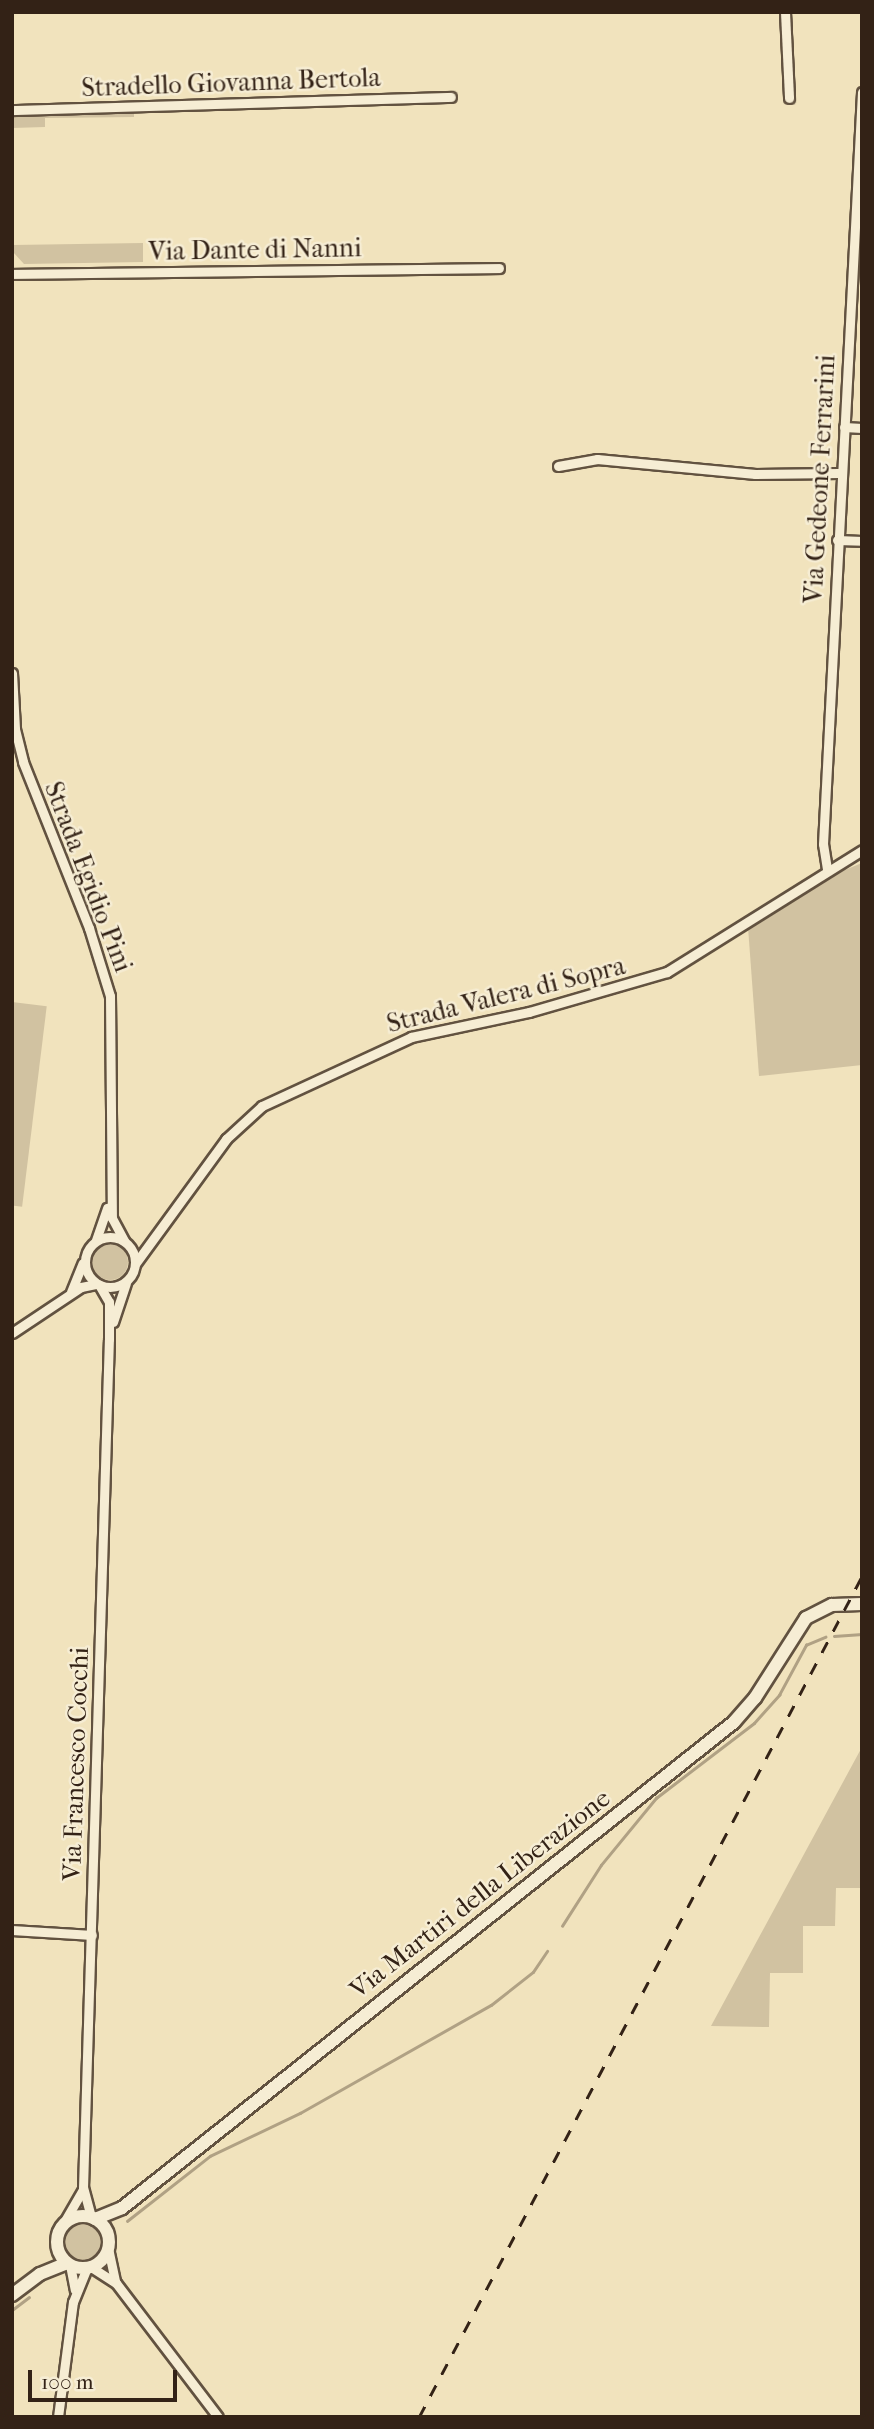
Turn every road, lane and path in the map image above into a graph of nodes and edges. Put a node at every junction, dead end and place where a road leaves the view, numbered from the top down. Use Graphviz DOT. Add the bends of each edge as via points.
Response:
graph roads {
  1 [pos="785,12"];
  2 [pos="862,92"];
  3 [pos="451,97"];
  4 [pos="789,98"];
  5 [pos="12,110"];
  6 [pos="860,145"];
  7 [pos="499,268"];
  8 [pos="12,274"];
  9 [pos="844,427"];
  10 [pos="862,428"];
  11 [pos="558,466"];
  12 [pos="839,473"];
  13 [pos="837,540"];
  14 [pos="862,541"];
  15 [pos="12,673"];
  16 [pos="15,745"];
  17 [pos="862,850"];
  18 [pos="827,869"];
  19 [pos="112,1182"];
  20 [pos="156,1233"];
  21 [pos="124,1241"];
  22 [pos="93,1244"];
  23 [pos="85,1259"];
  24 [pos="135,1264"];
  25 [pos="129,1279"];
  26 [pos="98,1285"];
  27 [pos="70,1294"];
  28 [pos="12,1333"];
  29 [pos="109,1341"];
  30 [pos="862,1604"];
  31 [pos="12,1930"];
  32 [pos="92,1935"];
  33 [pos="83,2188"];
  34 [pos="122,2208"];
  35 [pos="93,2218"];
  36 [pos="60,2230"];
  37 [pos="109,2244"];
  38 [pos="69,2264"];
  39 [pos="89,2267"];
  40 [pos="37,2276"];
  41 [pos="116,2283"];
  42 [pos="75,2292"];
  43 [pos="12,2295"];
  44 [pos="58,2417"];
  45 [pos="218,2417"];
  1 -- 4 [label="street"];
  2 -- 6 [label="street, Via Gedeone Ferrarini"];
  3 -- 5 [label="street, Stradello Giovanna Bertola"];
  6 -- 9 [label="street, Via Gedeone Ferrarini"];
  7 -- 8 [label="street, Via Dante di Nanni"];
  9 -- 10 [label="street"];
  9 -- 12 [label="street, Via Gedeone Ferrarini"];
  11 -- 12 [label="street" via="597,459 755,474"];
  12 -- 13 [label="street, Via Gedeone Ferrarini"];
  13 -- 14 [label="street"];
  13 -- 18 [label="street, Via Gedeone Ferrarini" via="823,844"];
  15 -- 16 [label="street, Strada Egidio Pini"];
  16 -- 19 [label="street, Strada Egidio Pini" via="97,948 110,996"];
  17 -- 18 [label="street, Strada Valera di Sopra"];
  18 -- 20 [label="street, Strada Valera di Sopra" via="661,975 529,1012 411,1037 269,1101 232,1132"];
  19 -- 21 [label="street, Strada Egidio Pini" via="113,1222"];
  19 -- 22 [label="street, Strada Egidio Pini" via="104,1226"];
  20 -- 21 [label="street" via="139,1242"];
  20 -- 24 [label="street, Strada Valera di Sopra"];
  21 -- 22 [label="street" via="108,1237"];
  21 -- 24 [label="street"];
  22 -- 23 [label="street"];
  23 -- 26 [label="street" via="88,1276"];
  23 -- 27 [label="street"];
  24 -- 25 [label="street, Strada Valera di Sopra"];
  25 -- 26 [label="street" via="113,1287"];
  25 -- 29 [label="street, Via Francesco Cocchi" via="119,1295"];
  26 -- 27 [label="street"];
  26 -- 29 [label="street, Via Francesco Cocchi" via="109,1300"];
  27 -- 28 [label="street"];
  29 -- 32 [label="street, Via Francesco Cocchi"];
  30 -- 34 [label="street, Via Martiri della Liberazione" via="822,1609 802,1622 755,1698 734,1722"];
  31 -- 32 [label="street"];
  32 -- 33 [label="street, Via Francesco Cocchi"];
  33 -- 35 [label="street, Via Francesco Cocchi"];
  33 -- 36 [label="street, Via Francesco Cocchi"];
  34 -- 35 [label="street, Via Martiri della Liberazione"];
  34 -- 37 [label="street, Via Martiri della Liberazione"];
  35 -- 36 [label="street, Via Martiri della Liberazione" via="78,2216"];
  35 -- 37 [label="street"];
  36 -- 38 [label="street" via="59,2252"];
  36 -- 40 [label="street"];
  37 -- 39 [label="street, Via Martiri della Liberazione"];
  37 -- 41 [label="street"];
  38 -- 39 [label="street"];
  38 -- 40 [label="street"];
  38 -- 42 [label="street"];
  39 -- 41 [label="street"];
  39 -- 42 [label="street"];
  40 -- 43 [label="street"];
  41 -- 45 [label="street"];
  42 -- 44 [label="street"];
}
